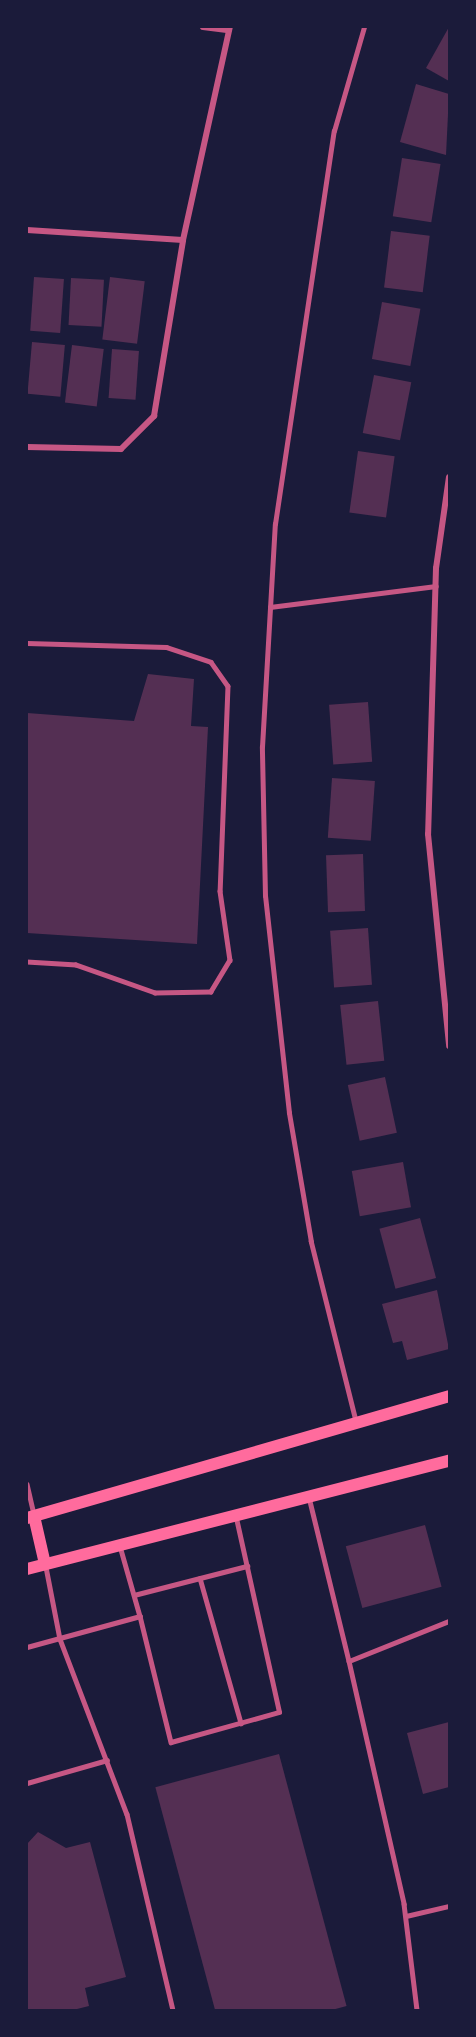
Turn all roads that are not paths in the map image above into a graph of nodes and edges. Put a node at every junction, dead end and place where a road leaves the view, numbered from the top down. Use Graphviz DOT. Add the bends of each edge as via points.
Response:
graph roads {
  1 [pos="203,27"];
  2 [pos="364,27"];
  3 [pos="230,28"];
  4 [pos="27,230"];
  5 [pos="183,240"];
  6 [pos="27,447"];
  7 [pos="449,477"];
  8 [pos="436,586"];
  9 [pos="270,606"];
  10 [pos="27,643"];
  11 [pos="27,962"];
  12 [pos="449,1047"];
  13 [pos="449,1396"];
  14 [pos="356,1423"];
  15 [pos="449,1461"];
  16 [pos="27,1484"];
  17 [pos="309,1497"];
  18 [pos="235,1516"];
  19 [pos="31,1517"];
  20 [pos="120,1546"];
  21 [pos="45,1564"];
  22 [pos="247,1566"];
  23 [pos="27,1569"];
  24 [pos="200,1578"];
  25 [pos="134,1595"];
  26 [pos="140,1616"];
  27 [pos="449,1621"];
  28 [pos="60,1639"];
  29 [pos="27,1647"];
  30 [pos="349,1661"];
  31 [pos="241,1723"];
  32 [pos="107,1760"];
  33 [pos="27,1783"];
  34 [pos="449,1906"];
  35 [pos="406,1916"];
  36 [pos="173,2010"];
  37 [pos="417,2010"];
  1 -- 3 [label="street"];
  2 -- 9 [label="lane" via="334,130 275,524"];
  3 -- 5 [label="street"];
  4 -- 5 [label="street"];
  5 -- 6 [label="street" via="154,416 121,449"];
  7 -- 8 [label="street"];
  8 -- 9 [label="lane"];
  8 -- 12 [label="street" via="428,834"];
  9 -- 14 [label="lane" via="262,747 265,896 299,1172"];
  10 -- 11 [label="lane" via="166,647 211,662 228,686 220,891 230,960 210,993 155,993 75,965"];
  13 -- 14 [label="main road"];
  14 -- 19 [label="main road"];
  15 -- 17 [label="main road"];
  16 -- 19 [label="lane"];
  17 -- 18 [label="main road"];
  17 -- 30 [label="lane"];
  18 -- 20 [label="main road"];
  18 -- 22 [label="lane"];
  19 -- 21 [label="main road"];
  20 -- 21 [label="main road"];
  20 -- 25 [label="lane"];
  21 -- 23 [label="main road"];
  21 -- 28 [label="lane"];
  22 -- 24 [label="lane"];
  22 -- 31 [label="lane" via="279,1712"];
  24 -- 25 [label="lane"];
  24 -- 31 [label="lane"];
  25 -- 26 [label="lane"];
  26 -- 28 [label="lane"];
  26 -- 31 [label="lane" via="171,1742"];
  27 -- 30 [label="lane"];
  28 -- 29 [label="lane"];
  28 -- 32 [label="lane"];
  30 -- 35 [label="lane"];
  32 -- 33 [label="lane"];
  32 -- 36 [label="lane" via="127,1814"];
  34 -- 35 [label="lane"];
  35 -- 37 [label="lane"];
}
